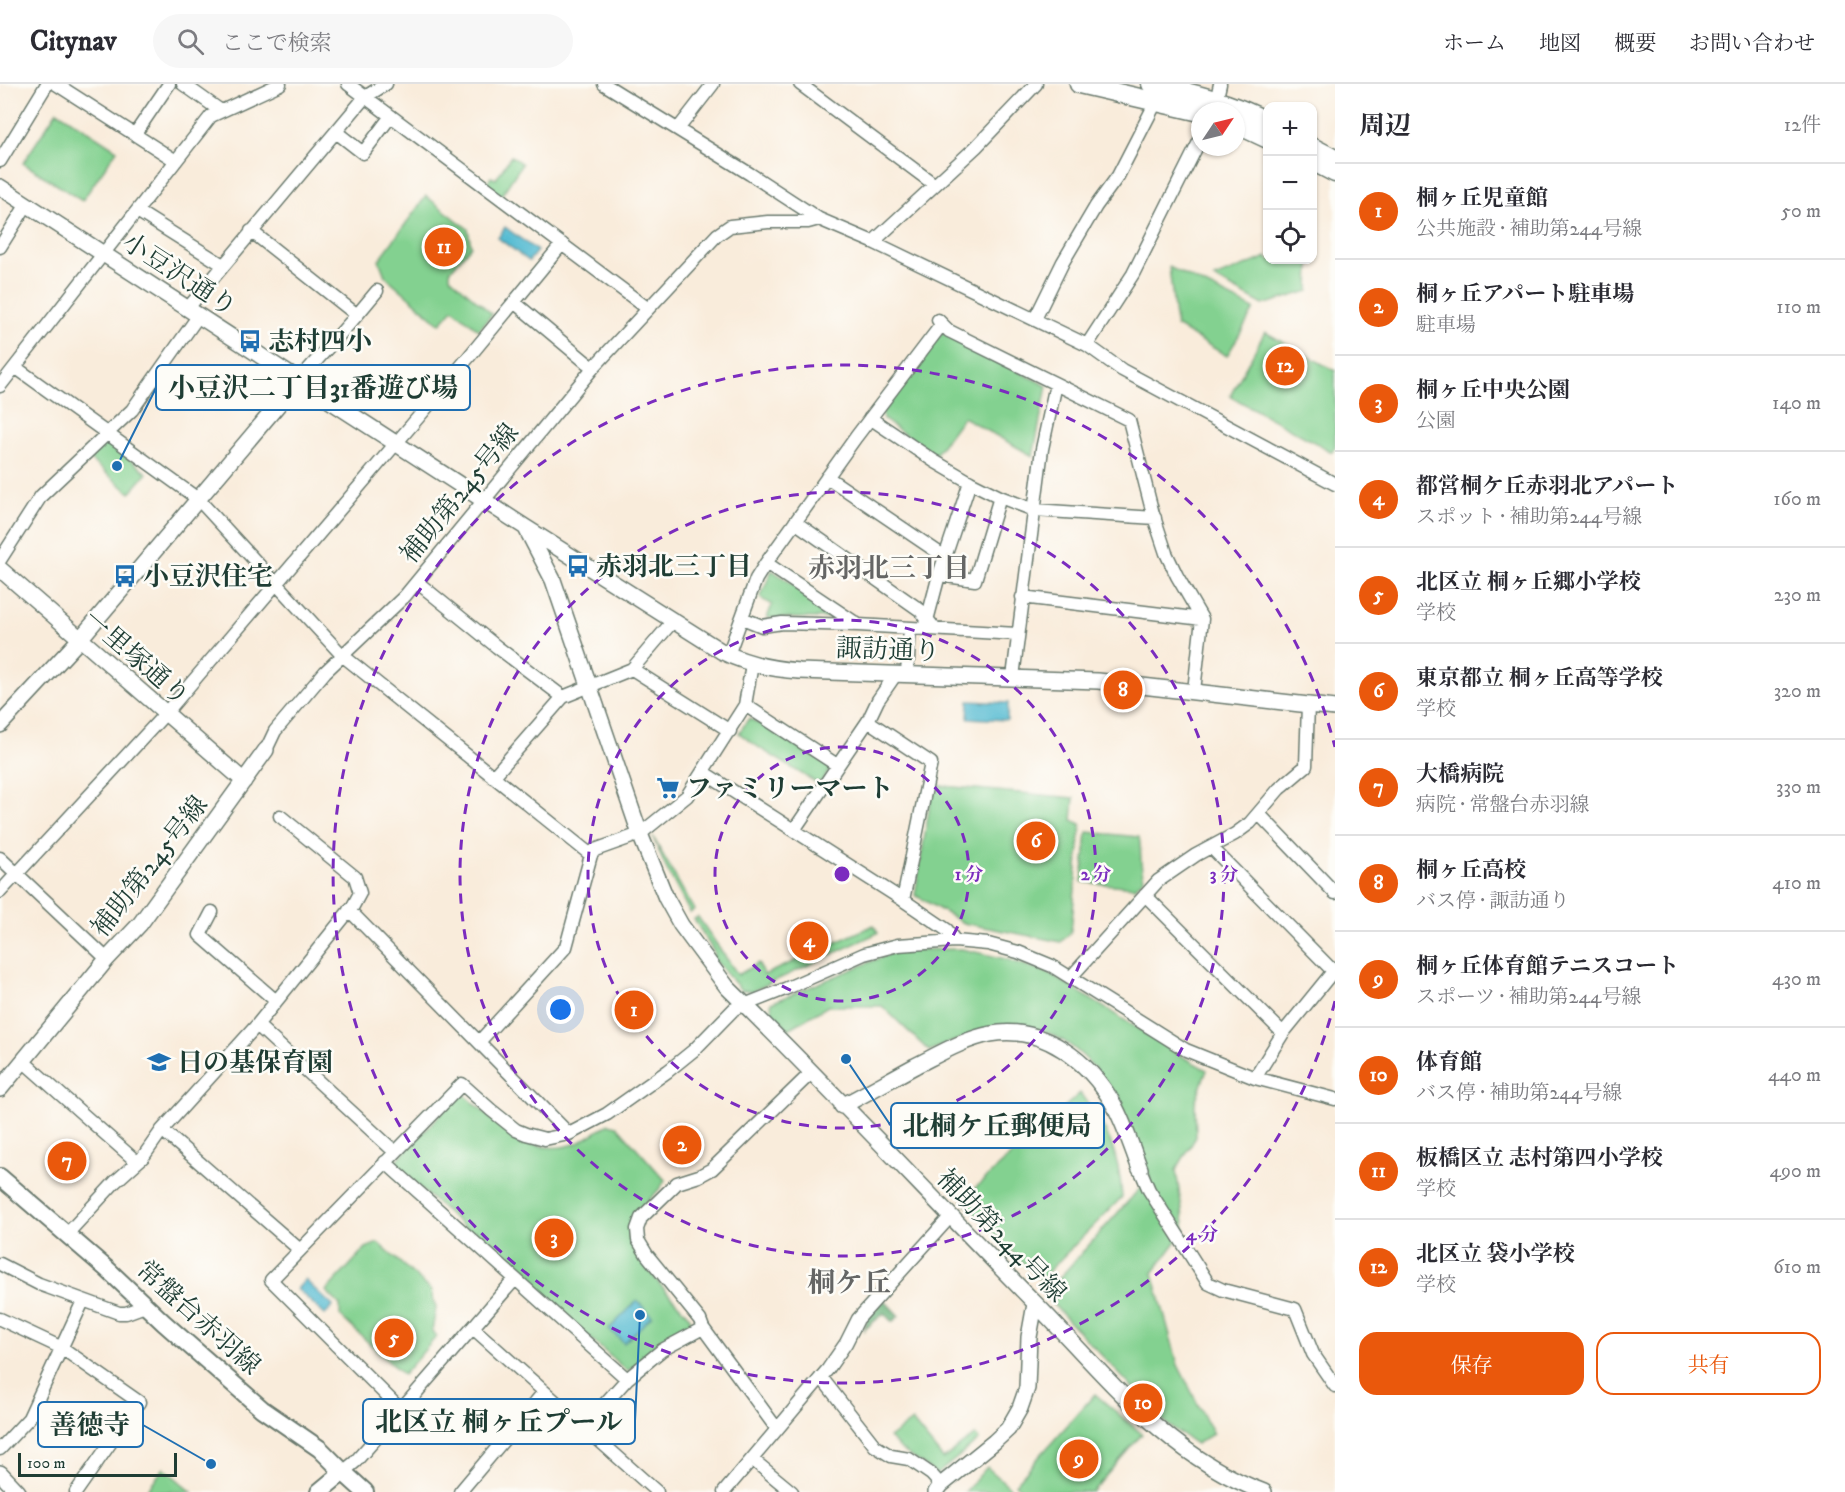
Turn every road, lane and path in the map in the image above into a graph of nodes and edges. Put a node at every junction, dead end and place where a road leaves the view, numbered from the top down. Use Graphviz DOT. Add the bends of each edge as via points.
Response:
graph roads {
  1 [pos="47,84"];
  2 [pos="56,84"];
  3 [pos="169,84"];
  4 [pos="183,84"];
  5 [pos="280,84"];
  6 [pos="348,84"];
  7 [pos="386,84"];
  8 [pos="604,84"];
  9 [pos="714,84"];
  10 [pos="800,84"];
  11 [pos="1036,84"];
  12 [pos="1079,84"];
  13 [pos="1152,84"];
  14 [pos="365,97"];
  15 [pos="1216,98"];
  16 [pos="1156,102"];
  17 [pos="1191,110"];
  18 [pos="221,111"];
  19 [pos="391,116"];
  20 [pos="1263,119"];
  21 [pos="1245,128"];
  22 [pos="678,129"];
  23 [pos="336,132"];
  24 [pos="135,134"];
  25 [pos="1263,137"];
  26 [pos="1317,150"];
  27 [pos="1192,156"];
  28 [pos="1335,159"];
  29 [pos="0,161"];
  30 [pos="176,161"];
  31 [pos="1317,164"];
  32 [pos="1335,173"];
  33 [pos="935,185"];
  34 [pos="0,187"];
  35 [pos="27,204"];
  36 [pos="137,211"];
  37 [pos="819,219"];
  38 [pos="251,231"];
  39 [pos="562,244"];
  40 [pos="874,245"];
  41 [pos="0,247"];
  42 [pos="104,254"];
  43 [pos="223,265"];
  44 [pos="377,291"];
  45 [pos="514,302"];
  46 [pos="647,308"];
  47 [pos="193,311"];
  48 [pos="357,315"];
  49 [pos="1035,319"];
  50 [pos="1087,345"];
  51 [pos="15,368"];
  52 [pos="593,368"];
  53 [pos="299,380"];
  54 [pos="1056,384"];
  55 [pos="0,386"];
  56 [pos="870,418"];
  57 [pos="106,433"];
  58 [pos="395,442"];
  59 [pos="827,477"];
  60 [pos="970,482"];
  61 [pos="1335,484"];
  62 [pos="1000,497"];
  63 [pos="198,499"];
  64 [pos="485,500"];
  65 [pos="1034,510"];
  66 [pos="1155,518"];
  67 [pos="795,522"];
  68 [pos="525,527"];
  69 [pos="945,557"];
  70 [pos="0,560"];
  71 [pos="766,562"];
  72 [pos="0,568"];
  73 [pos="939,575"];
  74 [pos="275,582"];
  75 [pos="417,582"];
  76 [pos="1022,597"];
  77 [pos="742,618"];
  78 [pos="1202,619"];
  79 [pos="672,621"];
  80 [pos="858,625"];
  81 [pos="929,626"];
  82 [pos="910,628"];
  83 [pos="1017,634"];
  84 [pos="80,639"];
  85 [pos="728,655"];
  86 [pos="342,656"];
  87 [pos="752,664"];
  88 [pos="632,669"];
  89 [pos="902,674"];
  90 [pos="1013,677"];
  91 [pos="588,685"];
  92 [pos="1194,692"];
  93 [pos="562,697"];
  94 [pos="1308,704"];
  95 [pos="745,705"];
  96 [pos="1335,708"];
  97 [pos="165,714"];
  98 [pos="868,721"];
  99 [pos="0,725"];
  100 [pos="730,731"];
  101 [pos="266,750"];
  102 [pos="837,765"];
  103 [pos="703,772"];
  104 [pos="493,777"];
  105 [pos="244,781"];
  106 [pos="1259,814"];
  107 [pos="280,816"];
  108 [pos="794,830"];
  109 [pos="640,834"];
  110 [pos="1211,847"];
  111 [pos="591,855"];
  112 [pos="0,858"];
  113 [pos="16,874"];
  114 [pos="0,892"];
  115 [pos="1335,893"];
  116 [pos="1145,895"];
  117 [pos="903,900"];
  118 [pos="349,910"];
  119 [pos="212,912"];
  120 [pos="955,941"];
  121 [pos="107,959"];
  122 [pos="1334,970"];
  123 [pos="1071,977"];
  124 [pos="276,1001"];
  125 [pos="746,1006"];
  126 [pos="257,1025"];
  127 [pos="1283,1033"];
  128 [pos="479,1042"];
  129 [pos="24,1062"];
  130 [pos="811,1073"];
  131 [pos="1255,1078"];
  132 [pos="0,1089"];
  133 [pos="1335,1099"];
  134 [pos="842,1106"];
  135 [pos="162,1130"];
  136 [pos="569,1134"];
  137 [pos="396,1152"];
  138 [pos="137,1162"];
  139 [pos="385,1162"];
  140 [pos="1140,1169"];
  141 [pos="0,1177"];
  142 [pos="950,1217"];
  143 [pos="67,1234"];
  144 [pos="300,1250"];
  145 [pos="0,1264"];
  146 [pos="515,1279"];
  147 [pos="83,1300"];
  148 [pos="1035,1304"];
  149 [pos="145,1306"];
  150 [pos="0,1319"];
  151 [pos="473,1328"];
  152 [pos="703,1328"];
  153 [pos="62,1348"];
  154 [pos="821,1377"];
  155 [pos="627,1379"];
  156 [pos="1335,1386"];
  157 [pos="544,1392"];
  158 [pos="401,1410"];
  159 [pos="584,1426"];
  160 [pos="777,1429"];
  161 [pos="0,1449"];
  162 [pos="752,1459"];
  163 [pos="343,1472"];
  164 [pos="0,1473"];
  165 [pos="939,1489"];
  166 [pos="18,1492"];
  167 [pos="76,1492"];
  168 [pos="319,1492"];
  169 [pos="366,1492"];
  170 [pos="460,1492"];
  171 [pos="657,1492"];
  172 [pos="724,1492"];
  173 [pos="792,1492"];
  174 [pos="1264,1492"];
  1 -- 29 [label="street"];
  2 -- 24 [label="street"];
  3 -- 24 [label="street"];
  4 -- 18 [label="street"];
  5 -- 18 [label="street"];
  6 -- 14 [label="street"];
  7 -- 14 [label="street"];
  8 -- 22 [label="street"];
  9 -- 22 [label="street"];
  10 -- 33 [label="street"];
  11 -- 33 [label="street"];
  12 -- 16 [label="main road"];
  13 -- 15 [label="main road"];
  14 -- 19 [label="street"];
  14 -- 23 [label="street"];
  15 -- 20 [label="main road"];
  16 -- 17 [label="main road"];
  16 -- 49 [label="street" via="1119,176 1063,262"];
  18 -- 30 [label="street" via="211,116"];
  19 -- 23 [label="street" via="363,153"];
  19 -- 39 [label="street"];
  21 -- 25 [label="main road"];
  22 -- 37 [label="street"];
  23 -- 38 [label="street"];
  24 -- 30 [label="street"];
  26 -- 28 [label="main road"];
  27 -- 50 [label="street" via="1133,274"];
  30 -- 36 [label="street"];
  31 -- 32 [label="main road"];
  33 -- 40 [label="street"];
  34 -- 35 [label="street, 小豆沢通り"];
  35 -- 41 [label="street"];
  35 -- 42 [label="street, 小豆沢通り"];
  36 -- 42 [label="street"];
  36 -- 43 [label="street"];
  37 -- 40 [label="street, 補助第245号線"];
  37 -- 46 [label="street, 補助第245号線" via="730,226"];
  38 -- 43 [label="street"];
  38 -- 48 [label="street"];
  39 -- 45 [label="street"];
  39 -- 46 [label="street"];
  40 -- 49 [label="street, 補助第245号線"];
  42 -- 47 [label="street, 小豆沢通り"];
  42 -- 51 [label="street"];
  43 -- 47 [label="street"];
  44 -- 48 [label="street"];
  45 -- 52 [label="street"];
  45 -- 58 [label="street"];
  46 -- 52 [label="street, 補助第245号線"];
  47 -- 53 [label="street, 小豆沢通り"];
  47 -- 57 [label="street" via="132,410"];
  48 -- 53 [label="street"];
  49 -- 50 [label="street, 補助第245号線"];
  50 -- 61 [label="street, 補助第245号線" via="1122,370"];
  51 -- 55 [label="street"];
  51 -- 57 [label="street"];
  52 -- 64 [label="street, 補助第245号線"];
  53 -- 58 [label="street, 小豆沢通り"];
  53 -- 63 [label="street"];
  54 -- 56 [label="street" via="949,331 940,322"];
  54 -- 65 [label="street"];
  54 -- 66 [label="street" via="1129,420"];
  56 -- 59 [label="street"];
  56 -- 60 [label="street"];
  57 -- 63 [label="street"];
  57 -- 70 [label="street" via="41,496"];
  58 -- 64 [label="street, 小豆沢通り"];
  58 -- 74 [label="street"];
  59 -- 67 [label="street"];
  59 -- 69 [label="street"];
  60 -- 62 [label="street"];
  60 -- 69 [label="street"];
  62 -- 65 [label="street"];
  62 -- 73 [label="street" via="975,580"];
  63 -- 74 [label="street"];
  63 -- 84 [label="street"];
  64 -- 68 [label="street, 諏訪通り"];
  64 -- 75 [label="street, 補助第245号線"];
  65 -- 66 [label="street"];
  65 -- 76 [label="street"];
  66 -- 78 [label="street" via="1177,576"];
  67 -- 71 [label="street"];
  67 -- 81 [label="street" via="920,610"];
  68 -- 79 [label="street, 諏訪通り"];
  68 -- 91 [label="street, 補助第244号線" via="553,580"];
  69 -- 73 [label="street"];
  71 -- 77 [label="street"];
  71 -- 80 [label="street"];
  72 -- 84 [label="street, 一里塚通り"];
  73 -- 81 [label="street"];
  74 -- 86 [label="street"];
  74 -- 97 [label="street"];
  75 -- 86 [label="street, 補助第245号線"];
  75 -- 93 [label="street"];
  76 -- 78 [label="street"];
  76 -- 83 [label="street"];
  77 -- 80 [label="street" via="762,626"];
  77 -- 85 [label="street"];
  78 -- 92 [label="street"];
  79 -- 85 [label="street, 諏訪通り"];
  79 -- 88 [label="street"];
  80 -- 82 [label="street"];
  81 -- 82 [label="street"];
  81 -- 83 [label="street"];
  82 -- 89 [label="street"];
  83 -- 90 [label="street"];
  84 -- 97 [label="street, 一里塚通り"];
  84 -- 99 [label="street"];
  85 -- 87 [label="street, 諏訪通り"];
  86 -- 101 [label="street, 補助第245号線" via="275,731"];
  86 -- 104 [label="street"];
  87 -- 89 [label="street, 諏訪通り" via="782,670"];
  87 -- 95 [label="street"];
  88 -- 91 [label="street"];
  88 -- 100 [label="street"];
  89 -- 90 [label="street, 諏訪通り"];
  89 -- 98 [label="street" via="878,700"];
  90 -- 92 [label="street, 諏訪通り" via="1098,681"];
  91 -- 93 [label="street"];
  91 -- 109 [label="street, 補助第244号線"];
  92 -- 94 [label="street, 諏訪通り"];
  93 -- 104 [label="street"];
  94 -- 96 [label="street, 諏訪通り"];
  94 -- 106 [label="street" via="1306,766 1278,789"];
  95 -- 100 [label="street"];
  95 -- 102 [label="street"];
  97 -- 105 [label="street, 一里塚通り"];
  97 -- 113 [label="street"];
  98 -- 102 [label="street"];
  98 -- 117 [label="street" via="931,763"];
  100 -- 103 [label="street"];
  101 -- 105 [label="street, 補助第245号線"];
  102 -- 108 [label="street"];
  103 -- 108 [label="street"];
  103 -- 109 [label="street" via="687,796"];
  104 -- 111 [label="street"];
  105 -- 121 [label="street, 補助第245号線" via="146,916"];
  106 -- 110 [label="street"];
  106 -- 115 [label="street"];
  107 -- 118 [label="street" via="355,877 360,893"];
  108 -- 117 [label="street"];
  109 -- 111 [label="street" via="595,850"];
  109 -- 125 [label="street, 補助第244号線" via="681,925"];
  110 -- 116 [label="street" via="1158,881"];
  110 -- 122 [label="street"];
  111 -- 128 [label="street" via="566,947"];
  112 -- 113 [label="street"];
  113 -- 114 [label="street"];
  113 -- 121 [label="street"];
  116 -- 123 [label="street"];
  116 -- 127 [label="street"];
  117 -- 120 [label="street" via="947,930"];
  118 -- 124 [label="street"];
  118 -- 128 [label="street"];
  119 -- 124 [label="street" via="200,935"];
  120 -- 123 [label="street" via="1018,952"];
  120 -- 125 [label="street" via="898,945 864,954"];
  121 -- 129 [label="street, 補助第245号線"];
  122 -- 127 [label="street"];
  123 -- 131 [label="street" via="1186,1050"];
  124 -- 126 [label="street"];
  125 -- 130 [label="street, 補助第244号線"];
  125 -- 136 [label="street" via="734,1009 668,1071 607,1114"];
  126 -- 135 [label="street"];
  126 -- 137 [label="street"];
  127 -- 131 [label="street"];
  128 -- 136 [label="street"];
  129 -- 132 [label="street, 補助第245号線"];
  129 -- 138 [label="street"];
  130 -- 134 [label="street, 補助第244号線"];
  130 -- 152 [label="street" via="712,1168 677,1183 638,1223 642,1248"];
  131 -- 133 [label="street"];
  134 -- 140 [label="street" via="961,1043 992,1034 1040,1036 1069,1051 1087,1069 1113,1104"];
  134 -- 142 [label="street, 補助第244号線"];
  135 -- 138 [label="street"];
  135 -- 144 [label="street"];
  136 -- 137 [label="street" via="545,1139 516,1130 462,1084"];
  137 -- 139 [label="street"];
  138 -- 143 [label="street"];
  139 -- 144 [label="street"];
  139 -- 146 [label="street"];
  140 -- 156 [label="street" via="1149,1190 1208,1283 1295,1309 1313,1354"];
  141 -- 143 [label="main road, 常盤台赤羽線"];
  142 -- 148 [label="street, 補助第244号線"];
  142 -- 154 [label="street" via="858,1319"];
  143 -- 149 [label="main road, 常盤台赤羽線"];
  144 -- 158 [label="street" via="271,1280"];
  145 -- 147 [label="street"];
  146 -- 151 [label="street"];
  146 -- 155 [label="street"];
  147 -- 149 [label="street" via="119,1313"];
  147 -- 153 [label="street"];
  148 -- 165 [label="street" via="1027,1388 1020,1408 1008,1429"];
  148 -- 174 [label="street, 補助第244号線" via="1164,1435 1223,1474"];
  149 -- 163 [label="main road, 常盤台赤羽線" via="262,1409 320,1449"];
  150 -- 153 [label="street"];
  151 -- 157 [label="street"];
  151 -- 158 [label="street"];
  152 -- 155 [label="street" via="662,1350"];
  152 -- 160 [label="street"];
  153 -- 161 [label="street" via="28,1418"];
  153 -- 167 [label="street" via="139,1402"];
  154 -- 160 [label="street"];
  154 -- 165 [label="street" via="874,1446 909,1459 931,1474"];
  155 -- 159 [label="street"];
  157 -- 159 [label="street"];
  157 -- 170 [label="street"];
  158 -- 163 [label="street"];
  159 -- 171 [label="street"];
  160 -- 162 [label="street"];
  162 -- 172 [label="street"];
  162 -- 173 [label="street"];
  163 -- 168 [label="main road"];
  163 -- 169 [label="main road, 常盤台赤羽線"];
  164 -- 166 [label="street"];
}
